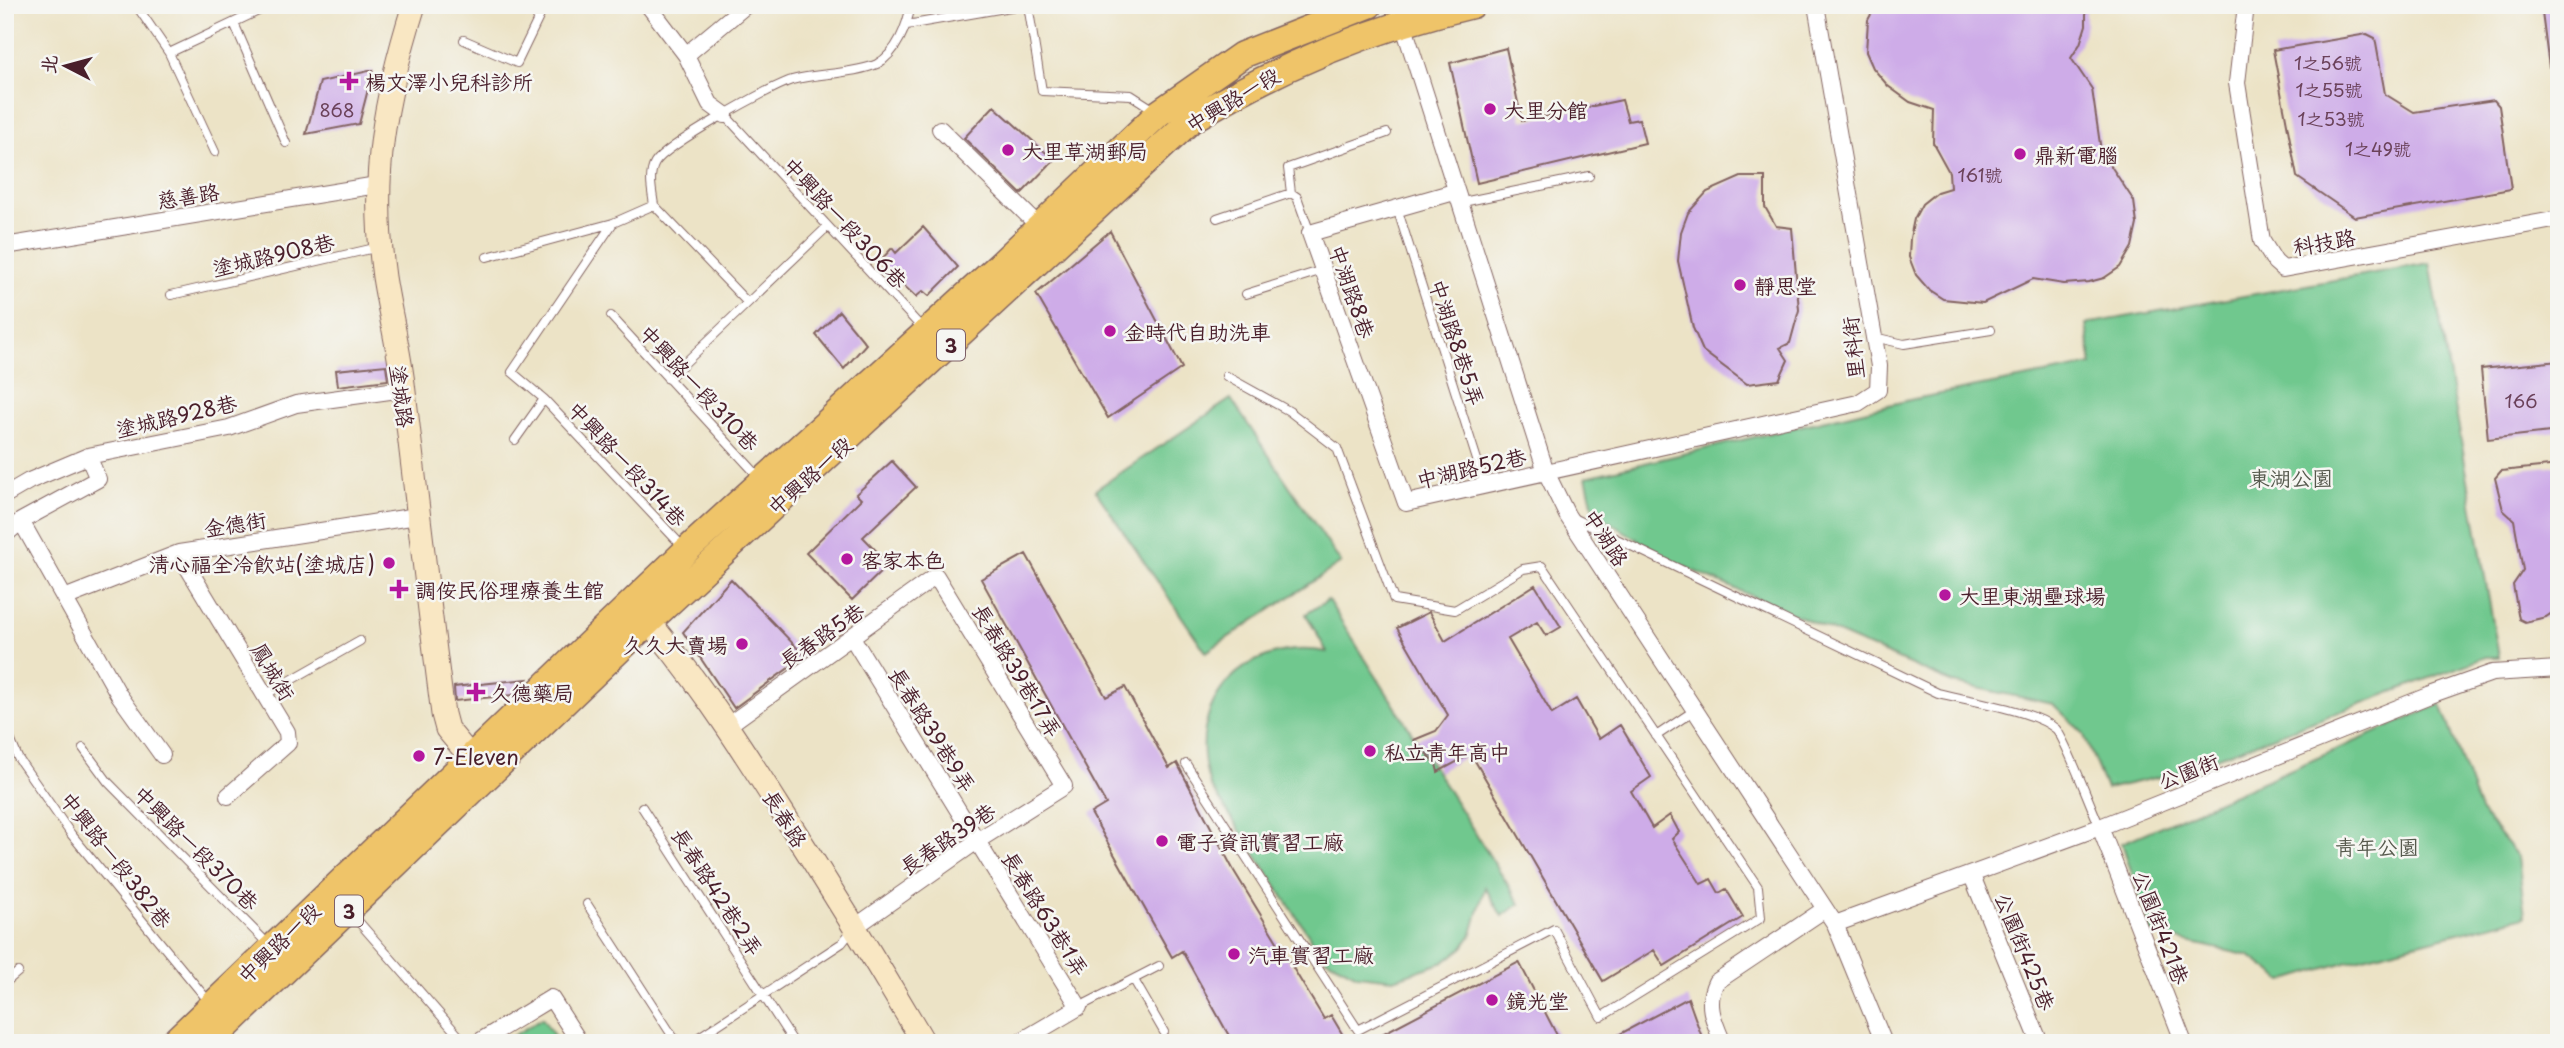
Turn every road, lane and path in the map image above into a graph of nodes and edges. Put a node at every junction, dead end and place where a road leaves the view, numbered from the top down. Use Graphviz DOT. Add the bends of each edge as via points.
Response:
graph roads {
  1 [pos="136,5"];
  2 [pos="271,5"];
  3 [pos="414,5"];
  4 [pos="545,5"];
  5 [pos="648,5"];
  6 [pos="746,5"];
  7 [pos="911,5"];
  8 [pos="1025,5"];
  9 [pos="1369,5"];
  10 [pos="1472,5"];
  11 [pos="1816,5"];
  12 [pos="2246,5"];
  13 [pos="1400,13"];
  14 [pos="234,23"];
  15 [pos="907,25"];
  16 [pos="464,40"];
  17 [pos="169,54"];
  18 [pos="686,55"];
  19 [pos="1159,113"];
  20 [pos="724,115"];
  21 [pos="940,130"];
  22 [pos="1387,133"];
  23 [pos="286,143"];
  24 [pos="215,152"];
  25 [pos="1589,176"];
  26 [pos="377,185"];
  27 [pos="1291,193"];
  28 [pos="1456,197"];
  29 [pos="654,205"];
  30 [pos="1397,208"];
  31 [pos="1217,218"];
  32 [pos="2559,219"];
  33 [pos="613,223"];
  34 [pos="826,228"];
  35 [pos="1310,233"];
  36 [pos="1049,236"];
  37 [pos="5,246"];
  38 [pos="382,247"];
  39 [pos="486,257"];
  40 [pos="1323,270"];
  41 [pos="1247,294"];
  42 [pos="171,295"];
  43 [pos="747,302"];
  44 [pos="611,316"];
  45 [pos="1991,330"];
  46 [pos="926,333"];
  47 [pos="1874,337"];
  48 [pos="944,352"];
  49 [pos="1226,376"];
  50 [pos="668,379"];
  51 [pos="404,388"];
  52 [pos="544,398"];
  53 [pos="515,440"];
  54 [pos="88,456"];
  55 [pos="1546,472"];
  56 [pos="763,482"];
  57 [pos="1486,486"];
  58 [pos="5,495"];
  59 [pos="1406,503"];
  60 [pos="1567,515"];
  61 [pos="417,516"];
  62 [pos="21,521"];
  63 [pos="5,535"];
  64 [pos="687,551"];
  65 [pos="179,553"];
  66 [pos="936,576"];
  67 [pos="67,597"];
  68 [pos="641,612"];
  69 [pos="852,639"];
  70 [pos="360,641"];
  71 [pos="2559,669"];
  72 [pos="263,696"];
  73 [pos="1695,710"];
  74 [pos="727,726"];
  75 [pos="5,727"];
  76 [pos="1656,736"];
  77 [pos="83,748"];
  78 [pos="162,755"];
  79 [pos="1186,765"];
  80 [pos="477,767"];
  81 [pos="1064,786"];
  82 [pos="228,796"];
  83 [pos="642,807"];
  84 [pos="2100,827"];
  85 [pos="977,841"];
  86 [pos="1972,876"];
  87 [pos="587,904"];
  88 [pos="1825,909"];
  89 [pos="349,911"];
  90 [pos="1835,924"];
  91 [pos="855,927"];
  92 [pos="272,948"];
  93 [pos="1158,966"];
  94 [pos="289,968"];
  95 [pos="18,972"];
  96 [pos="1134,980"];
  97 [pos="5,983"];
  98 [pos="764,995"];
  99 [pos="212,1005"];
  100 [pos="1079,1007"];
  101 [pos="1164,1032"];
  102 [pos="214,1041"];
  103 [pos="173,1043"];
  104 [pos="465,1043"];
  105 [pos="477,1043"];
  106 [pos="580,1043"];
  107 [pos="677,1043"];
  108 [pos="690,1043"];
  109 [pos="794,1043"];
  110 [pos="924,1043"];
  111 [pos="1018,1043"];
  112 [pos="1723,1043"];
  113 [pos="1884,1043"];
  114 [pos="2040,1043"];
  115 [pos="2184,1043"];
  1 -- 17 [label="lane"];
  2 -- 14 [label="lane"];
  3 -- 26 [label="street, 塗城路" via="386,100"];
  4 -- 16 [label="lane" via="517,63"];
  5 -- 18 [label="street"];
  6 -- 18 [label="street"];
  7 -- 15 [label="lane"];
  8 -- 15 [label="lane"];
  8 -- 19 [label="lane" via="1042,91 1131,95"];
  9 -- 19 [label="main road, 中興路一段 / 3" via="1242,55"];
  10 -- 13 [label="main road, 中興路一段 / 3"];
  11 -- 47 [label="street, 里科街"];
  12 -- 32 [label="street, 科技路" via="2237,83 2262,241 2283,269"];
  13 -- 28 [label="street, 中湖路"];
  13 -- 36 [label="main road, 中興路一段 / 3" via="1252,83 1191,120"];
  14 -- 17 [label="lane"];
  14 -- 23 [label="lane"];
  15 -- 20 [label="lane" via="895,47 877,64 790,81"];
  17 -- 24 [label="lane"];
  18 -- 20 [label="street" via="710,104"];
  19 -- 36 [label="main road, 中興路一段 / 3"];
  20 -- 29 [label="lane" via="661,154 651,177"];
  20 -- 34 [label="lane, 中興路一段306巷"];
  21 -- 36 [label="street"];
  22 -- 27 [label="lane" via="1288,167"];
  25 -- 28 [label="lane"];
  26 -- 37 [label="street, 慈善路"];
  26 -- 38 [label="street, 塗城路"];
  27 -- 31 [label="lane"];
  27 -- 35 [label="lane" via="1297,197"];
  28 -- 30 [label="street, 中湖路8巷"];
  28 -- 55 [label="street, 中湖路"];
  29 -- 33 [label="lane"];
  29 -- 43 [label="lane"];
  30 -- 35 [label="street, 中湖路8巷"];
  30 -- 57 [label="lane, 中湖路8巷5弄"];
  33 -- 39 [label="lane"];
  33 -- 52 [label="lane, 中興路一段314巷" via="512,372"];
  34 -- 43 [label="lane"];
  34 -- 46 [label="lane, 中興路一段306巷"];
  35 -- 40 [label="street, 中湖路8巷"];
  36 -- 46 [label="main road, 中興路一段 / 3"];
  36 -- 48 [label="main road, 中興路一段 / 3"];
  38 -- 42 [label="lane, 塗城路908巷"];
  38 -- 51 [label="street, 塗城路"];
  40 -- 41 [label="lane"];
  40 -- 59 [label="street, 中湖路8巷"];
  43 -- 50 [label="lane"];
  44 -- 50 [label="lane, 中興路一段310巷"];
  45 -- 47 [label="lane" via="1903,344"];
  46 -- 48 [label="lane, 中興路一段306巷"];
  46 -- 56 [label="main road, 中興路一段 / 3"];
  47 -- 55 [label="street, 里科街" via="1878,390 1858,403"];
  48 -- 68 [label="main road, 中興路一段 / 3"];
  49 -- 76 [label="lane" via="1289,411 1337,448 1394,600 1455,610 1523,569 1542,566"];
  50 -- 56 [label="lane, 中興路一段310巷"];
  51 -- 54 [label="street, 塗城路928巷" via="296,404 229,428"];
  51 -- 61 [label="street, 塗城路"];
  52 -- 53 [label="lane, 中興路一段314巷"];
  52 -- 64 [label="lane, 中興路一段314巷"];
  54 -- 58 [label="street, 塗城路928巷"];
  54 -- 62 [label="street" via="98,480"];
  55 -- 57 [label="street, 中湖路52巷"];
  55 -- 60 [label="street, 中湖路"];
  56 -- 64 [label="main road, 中興路一段 / 3"];
  57 -- 59 [label="street, 中湖路52巷"];
  60 -- 73 [label="street, 中湖路"];
  60 -- 84 [label="lane" via="1938,693 2030,713 2057,730"];
  61 -- 65 [label="street, 金德街"];
  61 -- 80 [label="street, 塗城路" via="443,714 447,729"];
  62 -- 63 [label="street"];
  62 -- 67 [label="street"];
  64 -- 68 [label="main road, 中興路一段 / 3"];
  65 -- 67 [label="street, 金德街"];
  65 -- 72 [label="street, 鳳城街"];
  66 -- 69 [label="street, 長春路5巷"];
  66 -- 81 [label="street, 長春路39巷17弄"];
  67 -- 78 [label="street" via="119,695"];
  68 -- 74 [label="street, 長春路" via="693,675"];
  68 -- 80 [label="main road, 中興路一段 / 3"];
  69 -- 74 [label="street, 長春路5巷"];
  69 -- 85 [label="street, 長春路39巷9弄"];
  70 -- 72 [label="lane"];
  71 -- 84 [label="street, 公園街" via="2492,673"];
  72 -- 82 [label="street, 鳳城街" via="287,732 288,744"];
  73 -- 76 [label="lane"];
  73 -- 88 [label="street, 中湖路"];
  74 -- 91 [label="street, 長春路"];
  75 -- 99 [label="lane, 中興路一段382巷" via="18,758 71,834"];
  76 -- 79 [label="lane" via="1758,887 1761,918 1601,1017 1554,929 1358,1031"];
  77 -- 92 [label="lane, 中興路一段370巷" via="108,782"];
  80 -- 89 [label="main road, 中興路一段 / 3"];
  80 -- 92 [label="main road, 中興路一段 / 3"];
  81 -- 85 [label="street, 長春路39巷"];
  83 -- 98 [label="lane, 長春路42巷2弄"];
  84 -- 86 [label="street, 公園街"];
  84 -- 115 [label="street, 公園街421巷"];
  85 -- 91 [label="street, 長春路39巷"];
  85 -- 100 [label="street, 長春路63巷1弄"];
  86 -- 90 [label="street, 公園街"];
  86 -- 114 [label="street, 公園街425巷"];
  87 -- 107 [label="lane"];
  88 -- 90 [label="street, 中湖路"];
  88 -- 112 [label="street" via="1716,982 1712,1018"];
  89 -- 94 [label="main road, 中興路一段 / 3"];
  89 -- 104 [label="lane"];
  90 -- 113 [label="street, 中湖路"];
  91 -- 98 [label="lane" via="842,943"];
  91 -- 110 [label="street, 長春路"];
  92 -- 94 [label="lane, 中興路一段370巷"];
  92 -- 99 [label="main road, 中興路一段 / 3"];
  93 -- 96 [label="lane"];
  94 -- 102 [label="main road, 中興路一段 / 3"];
  95 -- 97 [label="lane"];
  96 -- 100 [label="lane"];
  96 -- 101 [label="lane"];
  98 -- 108 [label="lane"];
  98 -- 109 [label="lane, 長春路42巷2弄"];
  99 -- 103 [label="main road, 中興路一段 / 3"];
  100 -- 111 [label="street"];
  105 -- 106 [label="street" via="551,998"];
}
